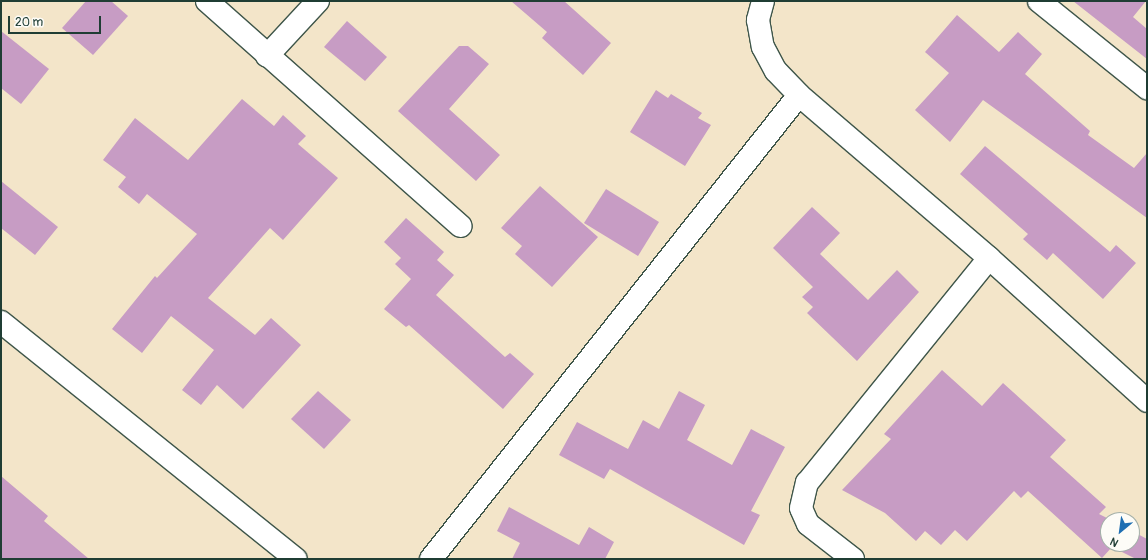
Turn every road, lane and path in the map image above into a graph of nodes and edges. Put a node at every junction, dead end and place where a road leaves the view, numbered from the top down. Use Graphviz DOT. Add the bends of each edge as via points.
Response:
graph roads {
  1 [pos="207,1"];
  2 [pos="318,1"];
  3 [pos="763,1"];
  4 [pos="1039,1"];
  5 [pos="267,56"];
  6 [pos="1147,88"];
  7 [pos="799,95"];
  8 [pos="460,226"];
  9 [pos="989,258"];
  10 [pos="1,322"];
  11 [pos="1147,401"];
  12 [pos="296,559"];
  13 [pos="431,559"];
  14 [pos="853,559"];
  1 -- 5 [label="street"];
  2 -- 5 [label="street"];
  3 -- 7 [label="street" via="758,20 763,47 776,71"];
  4 -- 6 [label="street"];
  5 -- 8 [label="street"];
  7 -- 9 [label="street"];
  7 -- 13 [label="street"];
  9 -- 11 [label="street"];
  9 -- 14 [label="street" via="807,483 801,508 808,524"];
  10 -- 12 [label="street"];
}
